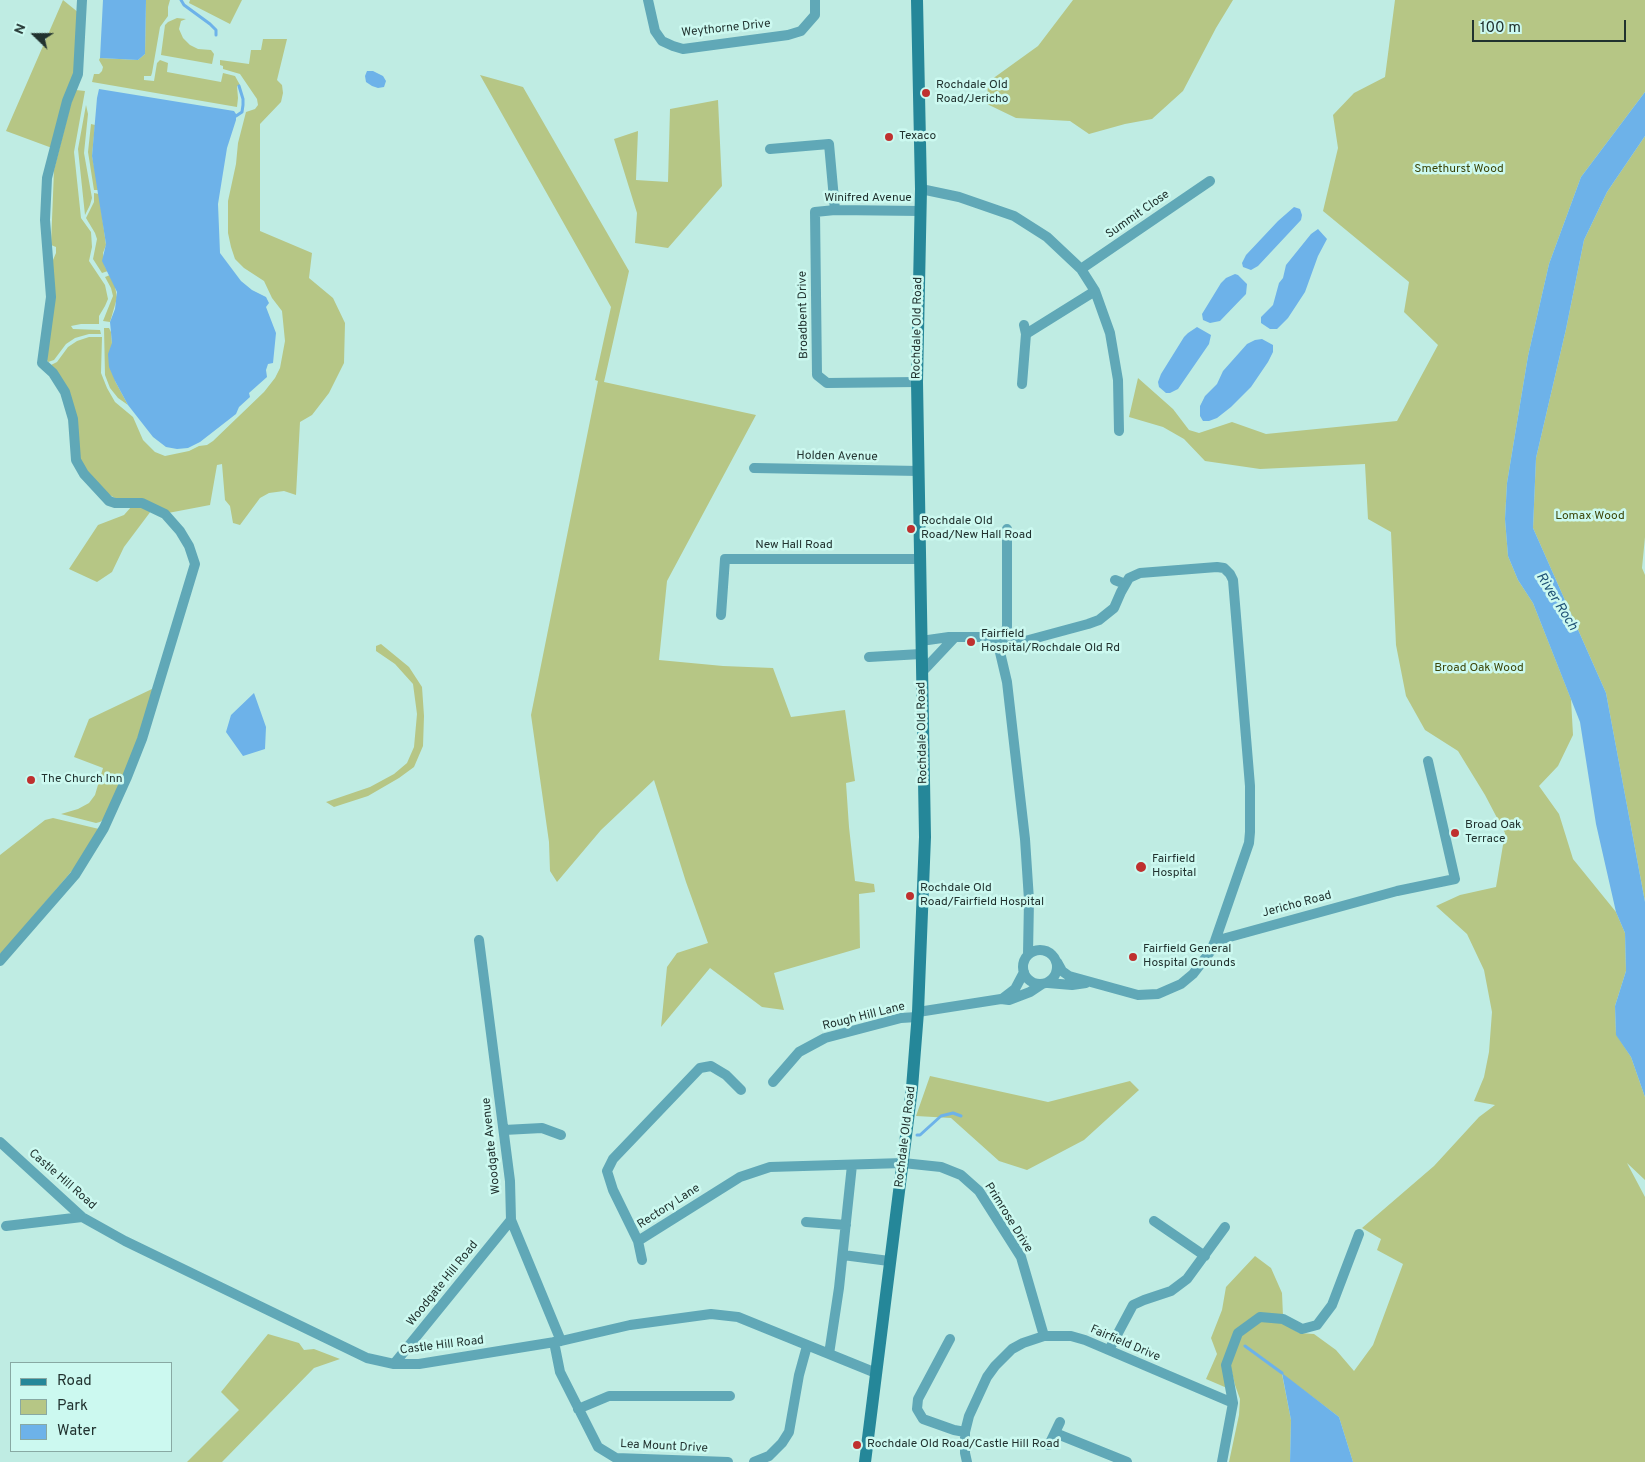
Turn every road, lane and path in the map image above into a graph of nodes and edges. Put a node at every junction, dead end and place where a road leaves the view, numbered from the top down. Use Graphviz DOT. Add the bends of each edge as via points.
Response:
graph roads {
  1 [pos="82,0"];
  2 [pos="648,0"];
  3 [pos="815,0"];
  4 [pos="917,0"];
  5 [pos="770,149"];
  6 [pos="1210,180"];
  7 [pos="921,189"];
  8 [pos="834,210"];
  9 [pos="921,211"];
  10 [pos="815,212"];
  11 [pos="1081,269"];
  12 [pos="1095,291"];
  13 [pos="917,382"];
  14 [pos="1022,384"];
  15 [pos="1119,430"];
  16 [pos="754,468"];
  17 [pos="919,471"];
  18 [pos="1007,529"];
  19 [pos="920,559"];
  20 [pos="722,615"];
  21 [pos="954,638"];
  22 [pos="921,641"];
  23 [pos="1000,648"];
  24 [pos="921,654"];
  25 [pos="869,657"];
  26 [pos="922,672"];
  27 [pos="1428,761"];
  28 [pos="479,940"];
  29 [pos="1215,941"];
  30 [pos="1028,954"];
  31 [pos="0,961"];
  32 [pos="1057,962"];
  33 [pos="1024,972"];
  34 [pos="1045,983"];
  35 [pos="1097,984"];
  36 [pos="1001,999"];
  37 [pos="918,1014"];
  38 [pos="773,1082"];
  39 [pos="741,1090"];
  40 [pos="504,1130"];
  41 [pos="561,1135"];
  42 [pos="0,1142"];
  43 [pos="903,1162"];
  44 [pos="852,1165"];
  45 [pos="82,1217"];
  46 [pos="512,1220"];
  47 [pos="1154,1221"];
  48 [pos="806,1222"];
  49 [pos="846,1225"];
  50 [pos="6,1226"];
  51 [pos="1225,1227"];
  52 [pos="1359,1234"];
  53 [pos="638,1241"];
  54 [pos="843,1255"];
  55 [pos="1204,1256"];
  56 [pos="642,1260"];
  57 [pos="889,1261"];
  58 [pos="1044,1336"];
  59 [pos="950,1339"];
  60 [pos="558,1341"];
  61 [pos="807,1346"];
  62 [pos="1109,1350"];
  63 [pos="829,1354"];
  64 [pos="394,1364"];
  65 [pos="876,1373"];
  66 [pos="730,1396"];
  67 [pos="1233,1404"];
  68 [pos="578,1409"];
  69 [pos="1060,1422"];
  70 [pos="965,1432"];
  71 [pos="1054,1433"];
  72 [pos="1049,1445"];
  73 [pos="728,1462"];
  74 [pos="754,1462"];
  75 [pos="865,1462"];
  76 [pos="967,1462"];
  77 [pos="1127,1462"];
  78 [pos="1222,1462"];
  1 -- 31 [label="street" via="78,74 67,101 47,178 45,220 51,297 42,363 65,392 73,419 76,460 84,474 109,501 142,503 165,514 189,546 195,564 142,739 104,828 76,874"];
  2 -- 3 [label="street, Weythorne Drive" via="655,31 662,41 683,49 801,32 815,15"];
  4 -- 7 [label="main road, Rochdale Old Road"];
  5 -- 8 [label="street" via="829,144"];
  6 -- 11 [label="street, Summit Close"];
  7 -- 9 [label="main road, Rochdale Old Road"];
  7 -- 11 [label="street" via="959,197 1014,216 1047,237"];
  8 -- 9 [label="street, Winifred Avenue"];
  8 -- 10 [label="street, Winifred Avenue"];
  9 -- 13 [label="main road, Rochdale Old Road"];
  10 -- 13 [label="street, Broadbent Drive" via="818,375 827,382"];
  11 -- 12 [label="street"];
  12 -- 14 [label="street" via="1025,329"];
  12 -- 15 [label="street" via="1110,333"];
  13 -- 17 [label="main road, Rochdale Old Road"];
  16 -- 17 [label="street, Holden Avenue"];
  17 -- 19 [label="main road, Rochdale Old Road"];
  18 -- 23 [label="street" via="1007,627"];
  19 -- 20 [label="street, New Hall Road" via="725,559"];
  19 -- 22 [label="main road, Rochdale Old Road"];
  21 -- 22 [label="street"];
  21 -- 23 [label="street" via="984,637"];
  21 -- 26 [label="street"];
  22 -- 24 [label="main road, Rochdale Old Road"];
  23 -- 29 [label="street" via="1099,620 1114,608 1120,582 1140,573 1217,567 1230,574 1250,786 1250,832"];
  23 -- 30 [label="street" via="1007,682 1025,839"];
  24 -- 25 [label="street"];
  24 -- 26 [label="main road, Rochdale Old Road"];
  26 -- 37 [label="main road, Rochdale Old Road" via="925,837"];
  27 -- 29 [label="street, Jericho Road" via="1455,879 1397,891"];
  28 -- 40 [label="street, Woodgate Avenue"];
  29 -- 35 [label="street" via="1193,974 1169,991 1144,996"];
  30 -- 32 [label="street" via="1044,950"];
  30 -- 33 [label="street" via="1024,960"];
  32 -- 34 [label="street" via="1056,974"];
  32 -- 35 [label="street" via="1069,976"];
  33 -- 34 [label="street" via="1030,981"];
  33 -- 36 [label="street" via="1015,990"];
  34 -- 35 [label="street"];
  34 -- 36 [label="street, Rough Hill Lane" via="1018,998"];
  36 -- 37 [label="street, Rough Hill Lane"];
  37 -- 38 [label="street, Rough Hill Lane" via="825,1038 799,1052"];
  37 -- 43 [label="main road, Rochdale Old Road"];
  39 -- 53 [label="street, Rectory Lane" via="711,1066 700,1068 613,1159 608,1171 613,1190"];
  40 -- 41 [label="street" via="542,1128"];
  40 -- 46 [label="street, Woodgate Avenue"];
  42 -- 45 [label="street, Castle Hill Road"];
  43 -- 44 [label="street, Rectory Lane"];
  43 -- 57 [label="main road, Rochdale Old Road"];
  43 -- 58 [label="street, Primrose Drive" via="941,1167 962,1175 979,1190 1021,1257"];
  44 -- 49 [label="street"];
  44 -- 53 [label="street, Rectory Lane" via="770,1167 740,1177"];
  45 -- 50 [label="street"];
  45 -- 64 [label="street, Castle Hill Road" via="367,1358"];
  46 -- 60 [label="street, Woodgate Avenue"];
  46 -- 64 [label="street, Woodgate Hill Road"];
  47 -- 55 [label="street"];
  48 -- 49 [label="street" via="821,1228"];
  49 -- 54 [label="street"];
  51 -- 55 [label="street"];
  52 -- 67 [label="street" via="1332,1305 1317,1326 1302,1329 1283,1319 1260,1317 1238,1333 1226,1365"];
  53 -- 56 [label="street"];
  54 -- 57 [label="street"];
  54 -- 63 [label="street"];
  55 -- 62 [label="street" via="1187,1279 1171,1291 1133,1305"];
  57 -- 65 [label="main road, Rochdale Old Road"];
  58 -- 62 [label="street, Fairfield Drive" via="1072,1336"];
  58 -- 70 [label="street, Fairfield Drive" via="1012,1349 995,1366 978,1396"];
  59 -- 70 [label="street" via="918,1398 917,1409 923,1419"];
  60 -- 61 [label="street, Castle Hill Road" via="630,1325 711,1314 738,1318"];
  60 -- 64 [label="street, Castle Hill Road" via="419,1364"];
  60 -- 68 [label="street, Lea Mount Drive" via="560,1372"];
  61 -- 63 [label="street, Castle Hill Road"];
  61 -- 74 [label="street" via="789,1432 769,1456"];
  62 -- 67 [label="street, Fairfield Drive"];
  63 -- 65 [label="street, Castle Hill Road"];
  65 -- 75 [label="main road, Rochdale Old Road"];
  66 -- 68 [label="street" via="609,1396"];
  67 -- 78 [label="street"];
  68 -- 73 [label="street, Lea Mount Drive" via="598,1447 616,1458"];
  69 -- 71 [label="street"];
  70 -- 76 [label="street, Fairfield Drive"];
  71 -- 72 [label="street"];
  71 -- 77 [label="street"];
}
